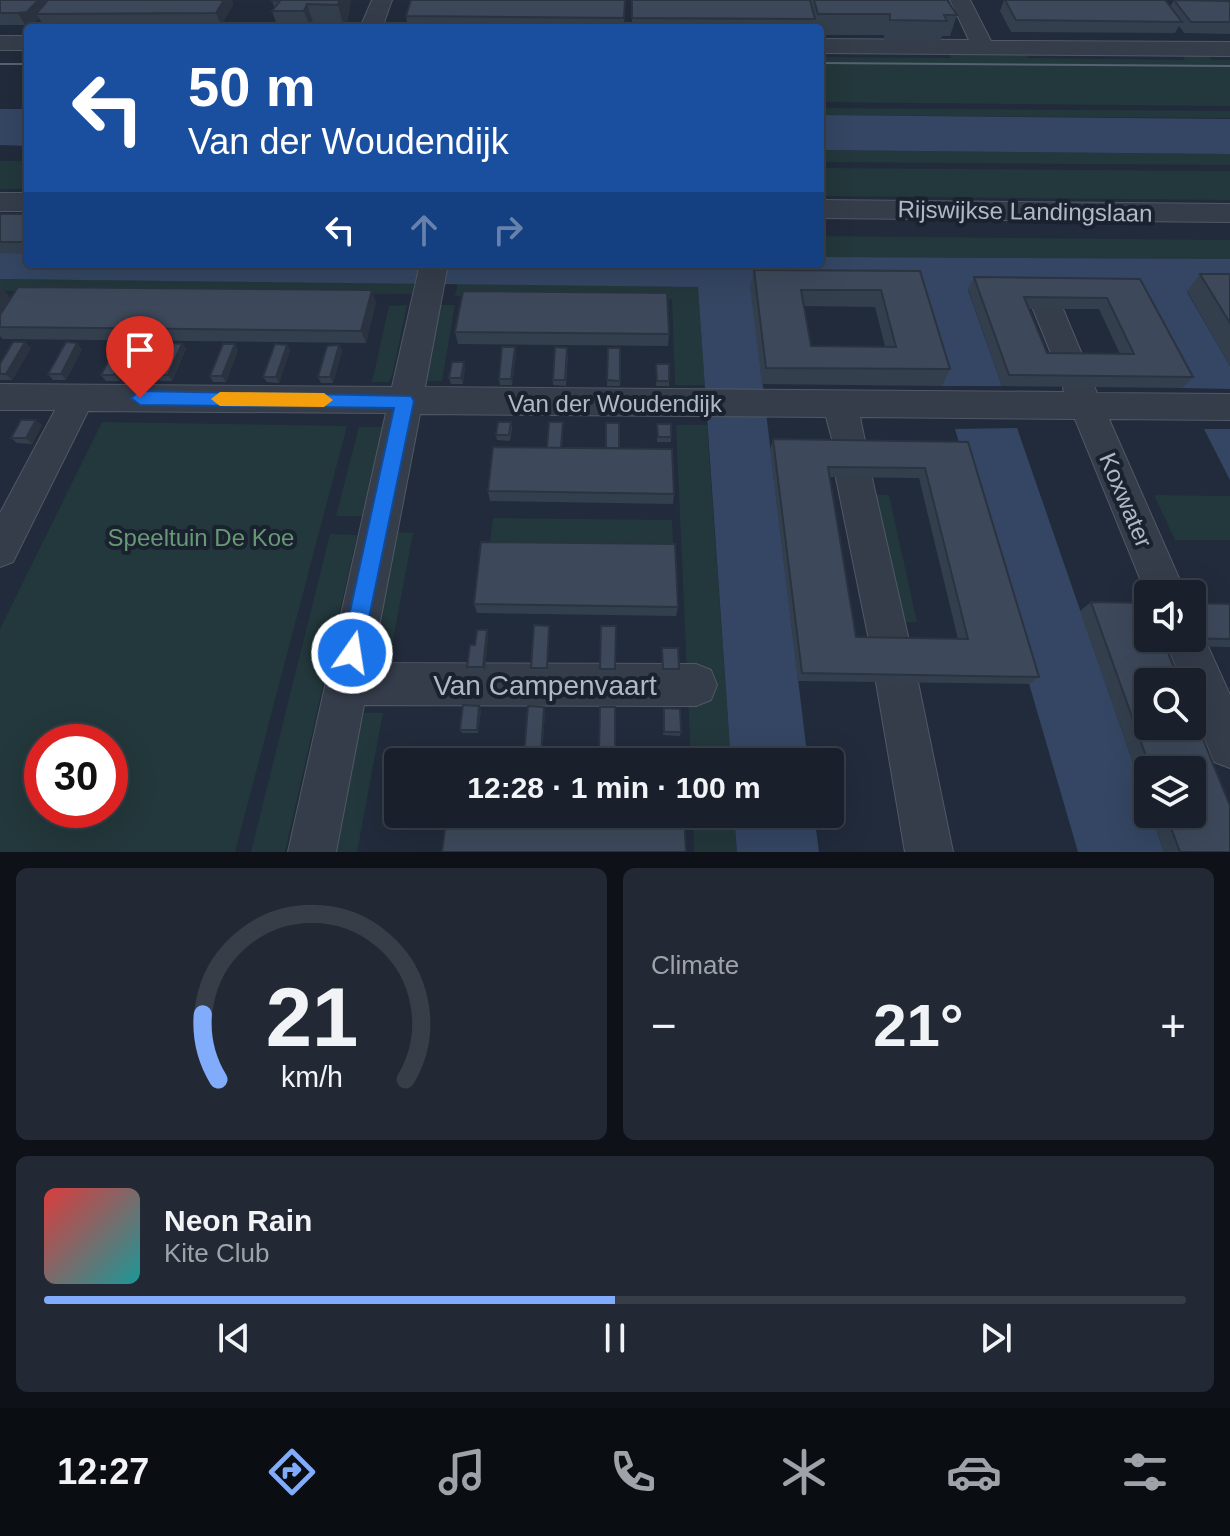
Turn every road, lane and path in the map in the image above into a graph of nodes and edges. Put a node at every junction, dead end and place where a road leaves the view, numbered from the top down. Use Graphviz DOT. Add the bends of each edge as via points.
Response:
graph roads {
  1 [pos="382,0"];
  2 [pos="960,0"];
  3 [pos="373,24"];
  4 [pos="0,43"];
  5 [pos="24,43"];
  6 [pos="824,46"];
  7 [pos="983,47"];
  8 [pos="1230,49"];
  9 [pos="0,202"];
  10 [pos="24,202"];
  11 [pos="824,209"];
  12 [pos="1230,213"];
  13 [pos="431,278"];
  14 [pos="1048,309"];
  15 [pos="1078,386"];
  16 [pos="0,397"];
  17 [pos="78,398"];
  18 [pos="405,401"];
  19 [pos="840,404"];
  20 [pos="1230,407"];
  21 [pos="0,550"];
  22 [pos="1160,580"];
  23 [pos="1190,652"];
  24 [pos="346,684"];
  25 [pos="696,685"];
  26 [pos="1230,746"];
  27 [pos="312,852"];
  28 [pos="929,852"];
  1 -- 3 [label="street"];
  2 -- 7 [label="street"];
  4 -- 5 [label="street"];
  6 -- 7 [label="street"];
  7 -- 8 [label="street"];
  9 -- 10 [label="street"];
  11 -- 12 [label="street, Rijswijkse Landingslaan"];
  13 -- 18 [label="street"];
  14 -- 15 [label="street, Koxwater"];
  15 -- 19 [label="street, Van der Woudendijk"];
  15 -- 20 [label="street, Van der Woudendijk"];
  15 -- 22 [label="street, Koxwater"];
  16 -- 17 [label="street, Van der Woudendijk"];
  17 -- 18 [label="street, Van der Woudendijk"];
  17 -- 21 [label="street"];
  18 -- 19 [label="street, Van der Woudendijk"];
  18 -- 24 [label="street"];
  19 -- 28 [label="street"];
  23 -- 26 [label="street"];
  24 -- 25 [label="street, Van Campenvaart"];
  24 -- 27 [label="street"];
}
